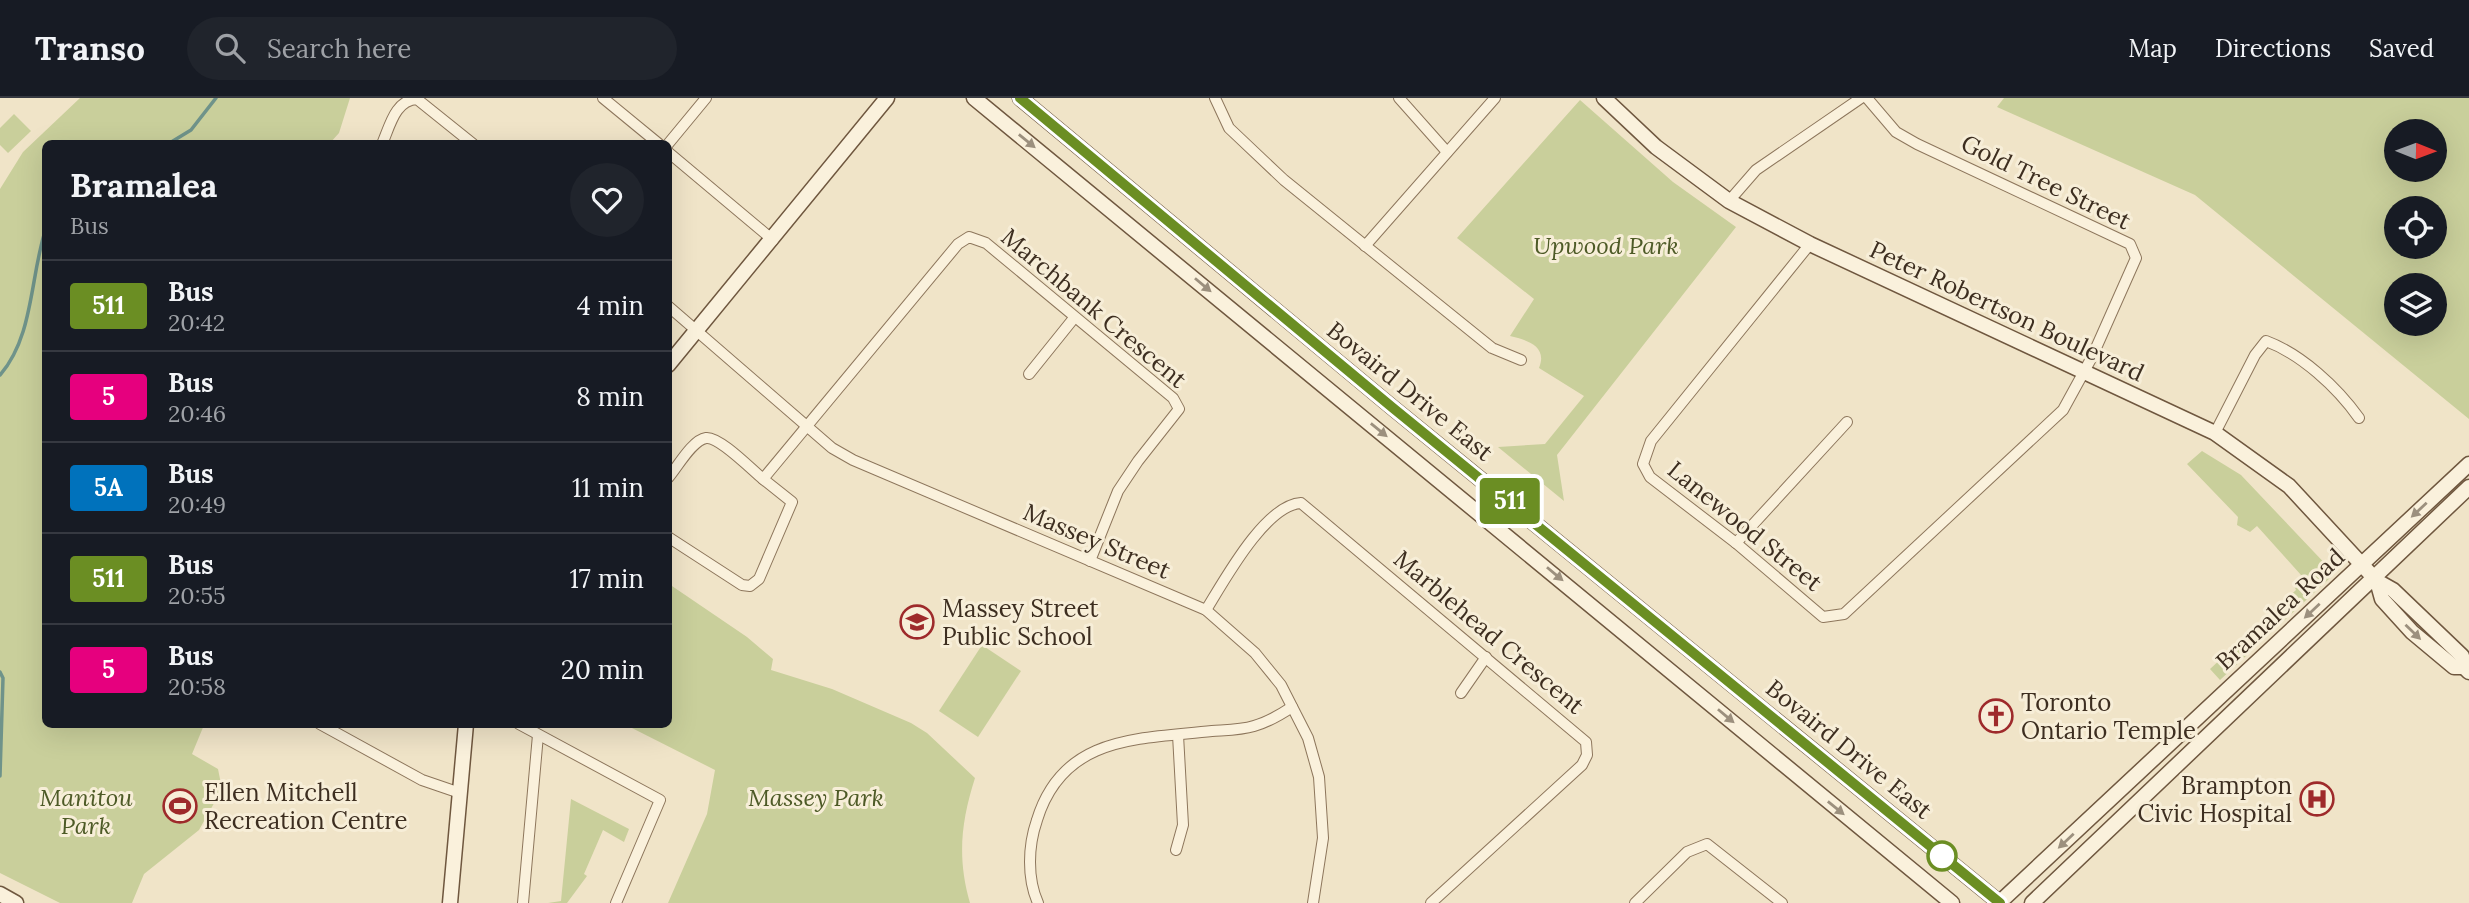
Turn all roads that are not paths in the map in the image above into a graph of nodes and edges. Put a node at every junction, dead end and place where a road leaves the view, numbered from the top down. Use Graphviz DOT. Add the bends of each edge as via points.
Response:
graph roads {
  1 [pos="603,98"];
  2 [pos="706,98"];
  3 [pos="887,98"];
  4 [pos="974,98"];
  5 [pos="1020,98"];
  6 [pos="1215,98"];
  7 [pos="1399,98"];
  8 [pos="1494,98"];
  9 [pos="1604,98"];
  10 [pos="1861,98"];
  11 [pos="1867,98"];
  12 [pos="384,140"];
  13 [pos="468,140"];
  14 [pos="654,140"];
  15 [pos="671,140"];
  16 [pos="1447,152"];
  17 [pos="672,155"];
  18 [pos="1730,201"];
  19 [pos="773,240"];
  20 [pos="1810,244"];
  21 [pos="1365,246"];
  22 [pos="672,310"];
  23 [pos="1074,318"];
  24 [pos="696,332"];
  25 [pos="1521,359"];
  26 [pos="672,360"];
  27 [pos="2083,373"];
  28 [pos="1029,374"];
  29 [pos="2359,418"];
  30 [pos="1847,422"];
  31 [pos="806,426"];
  32 [pos="2215,433"];
  33 [pos="2469,464"];
  34 [pos="672,473"];
  35 [pos="764,479"];
  36 [pos="2469,487"];
  37 [pos="672,540"];
  38 [pos="1736,543"];
  39 [pos="1090,561"];
  40 [pos="2362,564"];
  41 [pos="2376,580"];
  42 [pos="1206,610"];
  43 [pos="1486,657"];
  44 [pos="2467,669"];
  45 [pos="1461,692"];
  46 [pos="1292,707"];
  47 [pos="327,728"];
  48 [pos="466,728"];
  49 [pos="526,728"];
  50 [pos="537,735"];
  51 [pos="1178,735"];
  52 [pos="460,793"];
  53 [pos="1176,850"];
  54 [pos="1922,878"];
  55 [pos="2058,880"];
  56 [pos="450,903"];
  57 [pos="523,903"];
  58 [pos="616,903"];
  59 [pos="1038,903"];
  60 [pos="1315,903"];
  61 [pos="1431,903"];
  62 [pos="1635,903"];
  63 [pos="1782,903"];
  64 [pos="1938,903"];
  65 [pos="1952,903"];
  66 [pos="1999,903"];
  67 [pos="2032,903"];
  68 [pos="2047,903"];
  1 -- 14 [label="street"];
  2 -- 15 [label="street"];
  3 -- 19 [label="main road"];
  4 -- 54 [label="main road, Bovaird Drive East, one-way"];
  5 -- 66 [label="main road, Bovaird Drive East"];
  6 -- 21 [label="street" via="1229,128"];
  7 -- 16 [label="street"];
  8 -- 16 [label="street"];
  9 -- 18 [label="main road, Peter Robertson Boulevard" via="1656,147"];
  10 -- 18 [label="street" via="1755,170"];
  11 -- 27 [label="street, Gold Tree Street" via="1896,132 1917,144 2130,244 2136,258 2132,272"];
  12 -- 13 [label="street" via="399,107 417,99"];
  16 -- 21 [label="street"];
  17 -- 19 [label="street"];
  18 -- 20 [label="main road, Peter Robertson Boulevard"];
  19 -- 24 [label="main road"];
  20 -- 27 [label="main road, Peter Robertson Boulevard"];
  20 -- 38 [label="street, Lanewood Street" via="1651,441 1643,464 1650,477"];
  21 -- 25 [label="street" via="1492,348"];
  22 -- 24 [label="street, Massey Street"];
  23 -- 28 [label="street"];
  23 -- 31 [label="street, Marchbank Crescent" via="986,243 968,237"];
  23 -- 39 [label="street, Marchbank Crescent" via="1173,398 1179,409 1118,491"];
  24 -- 26 [label="main road"];
  24 -- 31 [label="street, Massey Street"];
  27 -- 32 [label="main road, Peter Robertson Boulevard"];
  27 -- 38 [label="street, Lanewood Street" via="2063,410 1844,614 1824,617"];
  29 -- 32 [label="street" via="2345,399 2285,348 2266,341"];
  30 -- 38 [label="street"];
  31 -- 35 [label="street"];
  31 -- 39 [label="street, Massey Street" via="853,460"];
  32 -- 40 [label="main road, Peter Robertson Boulevard" via="2289,485"];
  33 -- 40 [label="main road, Bramalea Road, one-way"];
  34 -- 35 [label="street" via="706,438 718,440"];
  35 -- 37 [label="street" via="792,502 759,579 750,586"];
  36 -- 41 [label="main road, Bramalea Road"];
  39 -- 42 [label="street, Massey Street"];
  40 -- 41 [label="main road, Peter Robertson Boulevard"];
  40 -- 66 [label="main road, Bramalea Road, one-way"];
  41 -- 44 [label="main road, Peter Robertson Boulevard" via="2382,599 2413,632 2454,667"];
  41 -- 55 [label="main road, Bramalea Road" via="2220,721"];
  42 -- 43 [label="street, Marblehead Crescent" via="1276,512 1301,503"];
  42 -- 46 [label="street, Massey Street" via="1255,653"];
  43 -- 45 [label="street"];
  43 -- 61 [label="street, Marblehead Crescent" via="1577,732 1586,742 1587,755 1582,765"];
  46 -- 51 [label="street" via="1251,727"];
  46 -- 60 [label="street, Massey Street" via="1308,737 1319,777 1322,838"];
  47 -- 52 [label="street" via="422,780"];
  48 -- 52 [label="main road"];
  49 -- 50 [label="street"];
  50 -- 57 [label="street"];
  50 -- 58 [label="street" via="660,800"];
  51 -- 53 [label="street" via="1182,825"];
  51 -- 59 [label="street" via="1130,738 1066,768 1040,809 1034,829 1031,888"];
  52 -- 56 [label="main road"];
  54 -- 64 [label="main road"];
  54 -- 65 [label="main road, Bovaird Drive East"];
  55 -- 67 [label="main road, Bramalea Road"];
  55 -- 68 [label="main road"];
  62 -- 63 [label="street" via="1687,852 1707,844"];
}
